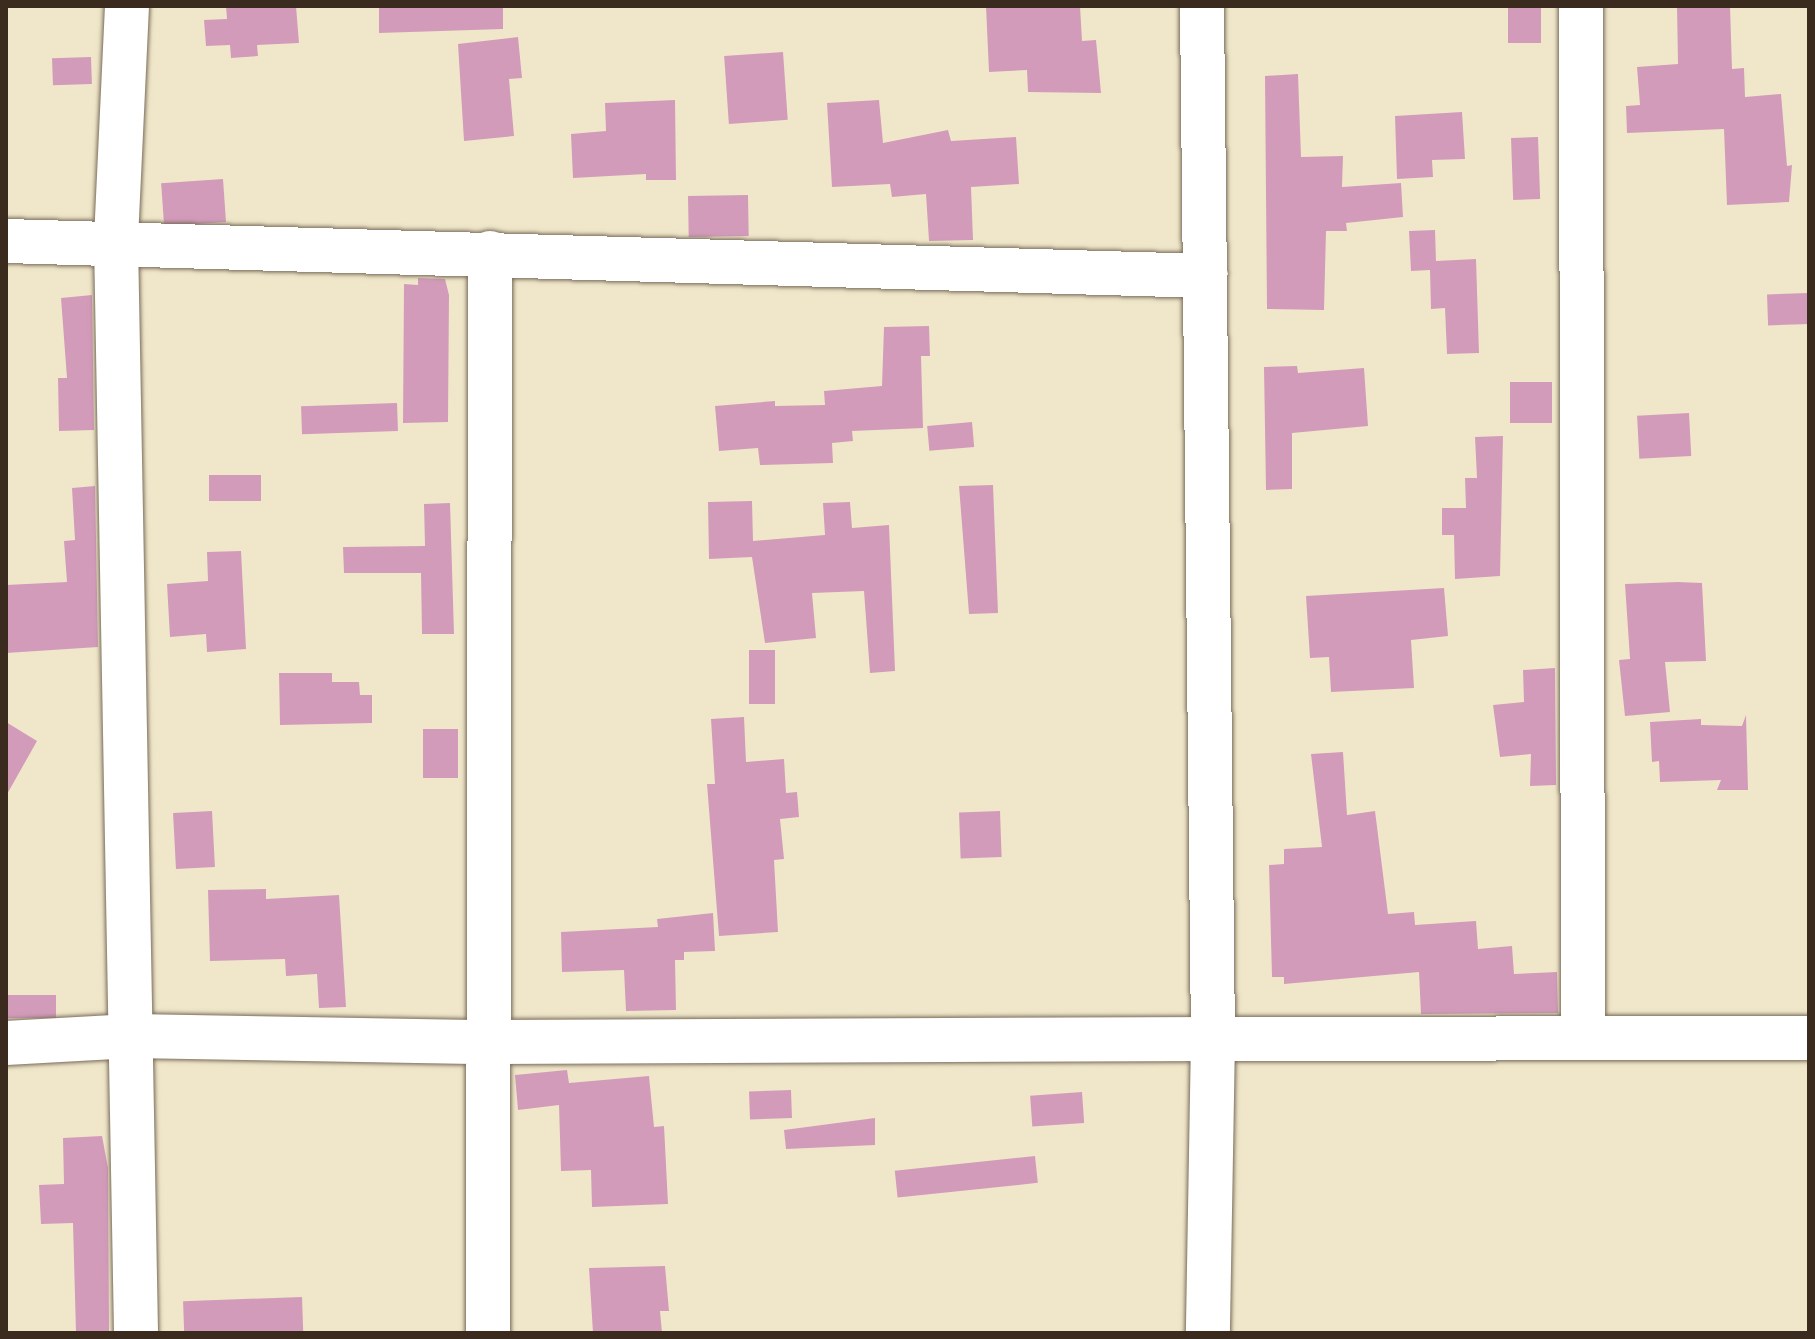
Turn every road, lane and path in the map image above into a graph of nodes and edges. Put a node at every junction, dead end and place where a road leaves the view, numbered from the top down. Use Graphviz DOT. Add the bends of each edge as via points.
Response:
graph roads {
  1 [pos="127,6"];
  2 [pos="1202,6"];
  3 [pos="1581,6"];
  4 [pos="6,241"];
  5 [pos="116,241"];
  6 [pos="490,253"];
  7 [pos="1205,276"];
  8 [pos="132,1036"];
  9 [pos="1583,1038"];
  10 [pos="1809,1038"];
  11 [pos="1213,1039"];
  12 [pos="488,1042"];
  13 [pos="6,1043"];
  14 [pos="136,1333"];
  15 [pos="488,1333"];
  16 [pos="1208,1333"];
  1 -- 5 [label="street"];
  2 -- 7 [label="street"];
  3 -- 9 [label="street"];
  4 -- 5 [label="street"];
  5 -- 6 [label="street"];
  5 -- 8 [label="street"];
  6 -- 7 [label="street"];
  6 -- 12 [label="street"];
  7 -- 11 [label="street"];
  8 -- 12 [label="street"];
  8 -- 13 [label="street"];
  8 -- 14 [label="street"];
  9 -- 10 [label="street"];
  9 -- 11 [label="street"];
  11 -- 12 [label="street"];
  11 -- 16 [label="street"];
  12 -- 15 [label="street"];
}
